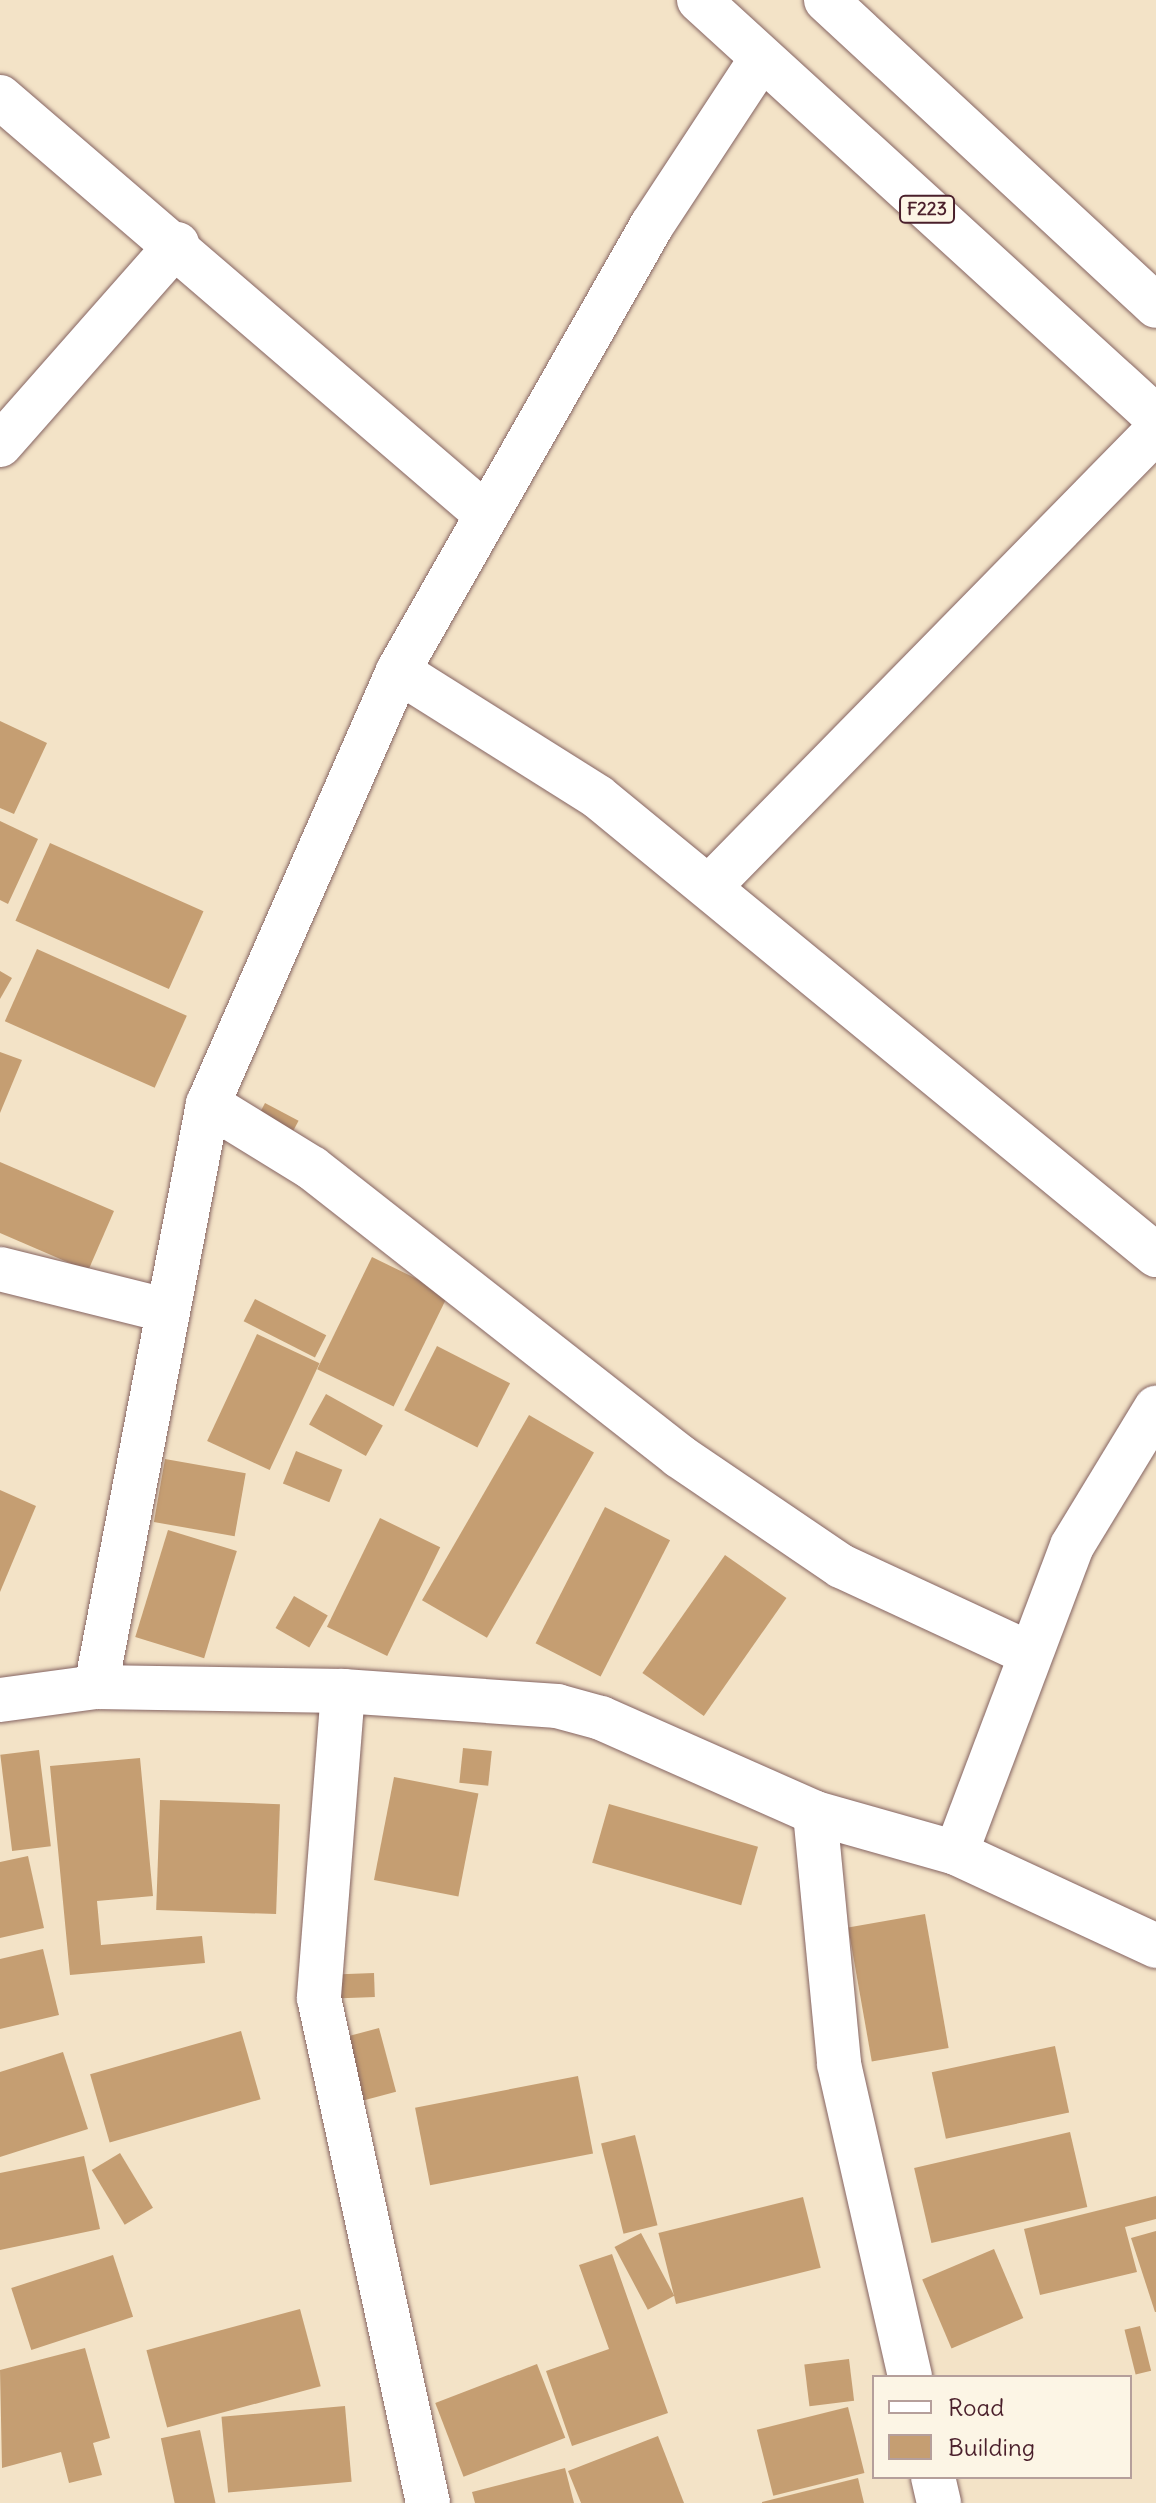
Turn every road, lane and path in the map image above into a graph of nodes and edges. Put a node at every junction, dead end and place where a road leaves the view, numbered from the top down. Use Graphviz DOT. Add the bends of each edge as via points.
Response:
graph roads {
  1 [pos="699,0"];
  2 [pos="830,1"];
  3 [pos="761,59"];
  4 [pos="0,97"];
  5 [pos="177,244"];
  6 [pos="1156,306"];
  7 [pos="1156,417"];
  8 [pos="1156,431"];
  9 [pos="0,445"];
  10 [pos="483,512"];
  11 [pos="398,671"];
  12 [pos="710,886"];
  13 [pos="208,1104"];
  14 [pos="1156,1255"];
  15 [pos="0,1269"];
  16 [pos="165,1310"];
  17 [pos="1156,1408"];
  18 [pos="1028,1653"];
  19 [pos="96,1687"];
  20 [pos="343,1691"];
  21 [pos="0,1700"];
  22 [pos="815,1813"];
  23 [pos="956,1853"];
  24 [pos="1156,1946"];
  25 [pos="910,2375"];
  26 [pos="933,2479"];
  27 [pos="428,2503"];
  28 [pos="939,2503"];
  1 -- 3 [label="street, F223"];
  2 -- 6 [label="street"];
  3 -- 7 [label="street, F223"];
  3 -- 10 [label="street" via="652,225"];
  4 -- 5 [label="street"];
  5 -- 9 [label="street"];
  5 -- 10 [label="street"];
  8 -- 12 [label="street"];
  10 -- 11 [label="street"];
  11 -- 12 [label="street" via="598,797"];
  11 -- 13 [label="street"];
  12 -- 14 [label="street"];
  13 -- 16 [label="street"];
  13 -- 18 [label="street" via="312,1168 667,1446 841,1566"];
  15 -- 16 [label="street"];
  16 -- 19 [label="street"];
  17 -- 18 [label="street" via="1072,1546"];
  18 -- 23 [label="street"];
  19 -- 20 [label="street"];
  19 -- 21 [label="street"];
  20 -- 22 [label="street" via="557,1706 601,1718"];
  20 -- 27 [label="street" via="319,1998"];
  22 -- 23 [label="street"];
  22 -- 25 [label="street" via="839,2064"];
  23 -- 24 [label="street"];
  26 -- 28 [label="street"];
}
